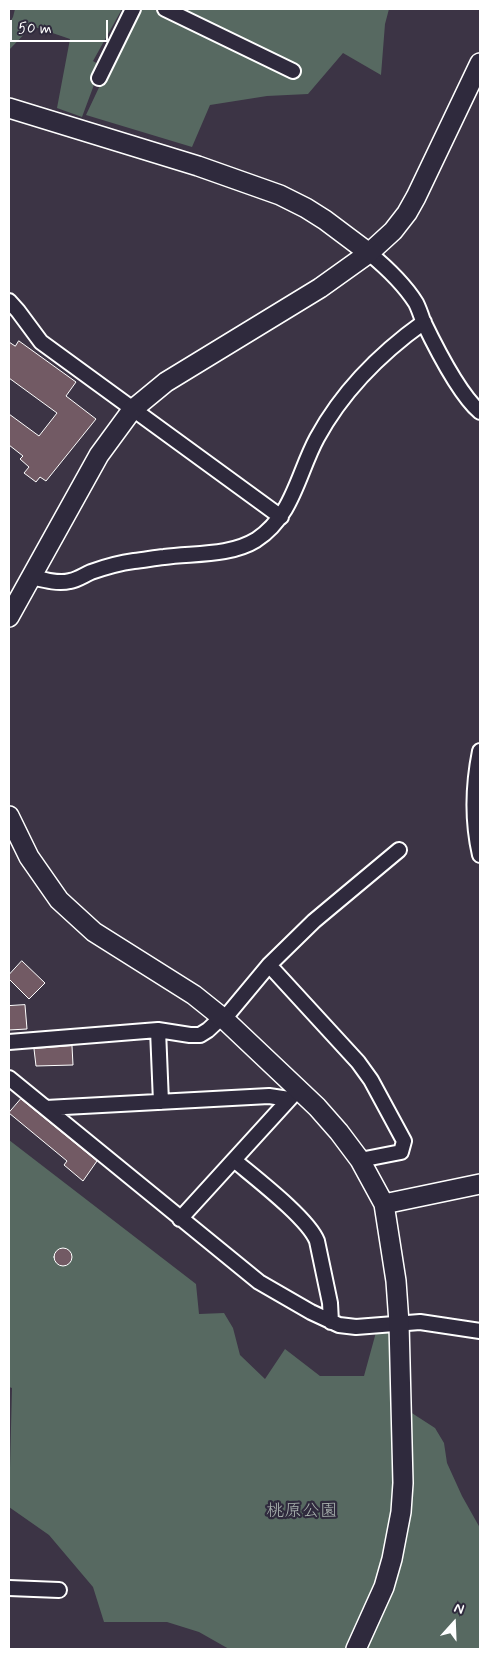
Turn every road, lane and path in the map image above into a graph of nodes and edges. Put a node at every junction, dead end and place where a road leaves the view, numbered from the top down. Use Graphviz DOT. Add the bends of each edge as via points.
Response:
graph roads {
  1 [pos="133,9"];
  2 [pos="165,9"];
  3 [pos="480,64"];
  4 [pos="293,71"];
  5 [pos="99,78"];
  6 [pos="9,108"];
  7 [pos="369,253"];
  8 [pos="9,301"];
  9 [pos="424,322"];
  10 [pos="132,410"];
  11 [pos="480,412"];
  12 [pos="281,517"];
  13 [pos="32,577"];
  14 [pos="9,617"];
  15 [pos="480,751"];
  16 [pos="9,816"];
  17 [pos="399,850"];
  18 [pos="480,855"];
  19 [pos="269,965"];
  20 [pos="223,1018"];
  21 [pos="158,1030"];
  22 [pos="9,1042"];
  23 [pos="9,1078"];
  24 [pos="293,1094"];
  25 [pos="161,1102"];
  26 [pos="46,1108"];
  27 [pos="234,1160"];
  28 [pos="360,1160"];
  29 [pos="480,1184"];
  30 [pos="384,1204"];
  31 [pos="180,1219"];
  32 [pos="331,1322"];
  33 [pos="399,1323"];
  34 [pos="480,1331"];
  35 [pos="9,1588"];
  36 [pos="59,1590"];
  37 [pos="356,1649"];
  1 -- 5 [label="street"];
  2 -- 4 [label="street"];
  3 -- 7 [label="street" via="407,213"];
  6 -- 7 [label="street" via="280,195 325,220"];
  7 -- 9 [label="street" via="386,266 416,303"];
  7 -- 10 [label="street" via="320,288 166,382"];
  8 -- 10 [label="street" via="40,342"];
  9 -- 11 [label="street" via="456,382"];
  9 -- 12 [label="street" via="382,357 331,414 316,439 296,490"];
  10 -- 12 [label="street"];
  10 -- 13 [label="street" via="72,500"];
  12 -- 13 [label="street" via="256,540 224,550 116,564 70,581"];
  13 -- 14 [label="street"];
  15 -- 18 [label="street" via="474,797"];
  16 -- 20 [label="street" via="43,880 75,916"];
  17 -- 19 [label="street" via="314,921"];
  19 -- 20 [label="street"];
  19 -- 28 [label="street" via="358,1062 404,1141 401,1152"];
  20 -- 21 [label="street" via="200,1035"];
  20 -- 24 [label="street"];
  21 -- 22 [label="street"];
  21 -- 25 [label="street"];
  23 -- 26 [label="street"];
  24 -- 25 [label="street"];
  24 -- 27 [label="street"];
  24 -- 28 [label="street" via="317,1107"];
  25 -- 26 [label="street"];
  26 -- 31 [label="street"];
  27 -- 31 [label="street"];
  27 -- 32 [label="street" via="313,1232 330,1303"];
  28 -- 30 [label="street"];
  29 -- 30 [label="street"];
  30 -- 33 [label="street"];
  31 -- 32 [label="street" via="259,1282"];
  32 -- 33 [label="street" via="356,1327"];
  33 -- 34 [label="street" via="453,1325"];
  33 -- 37 [label="street" via="401,1512 384,1587"];
  35 -- 36 [label="street"];
}
